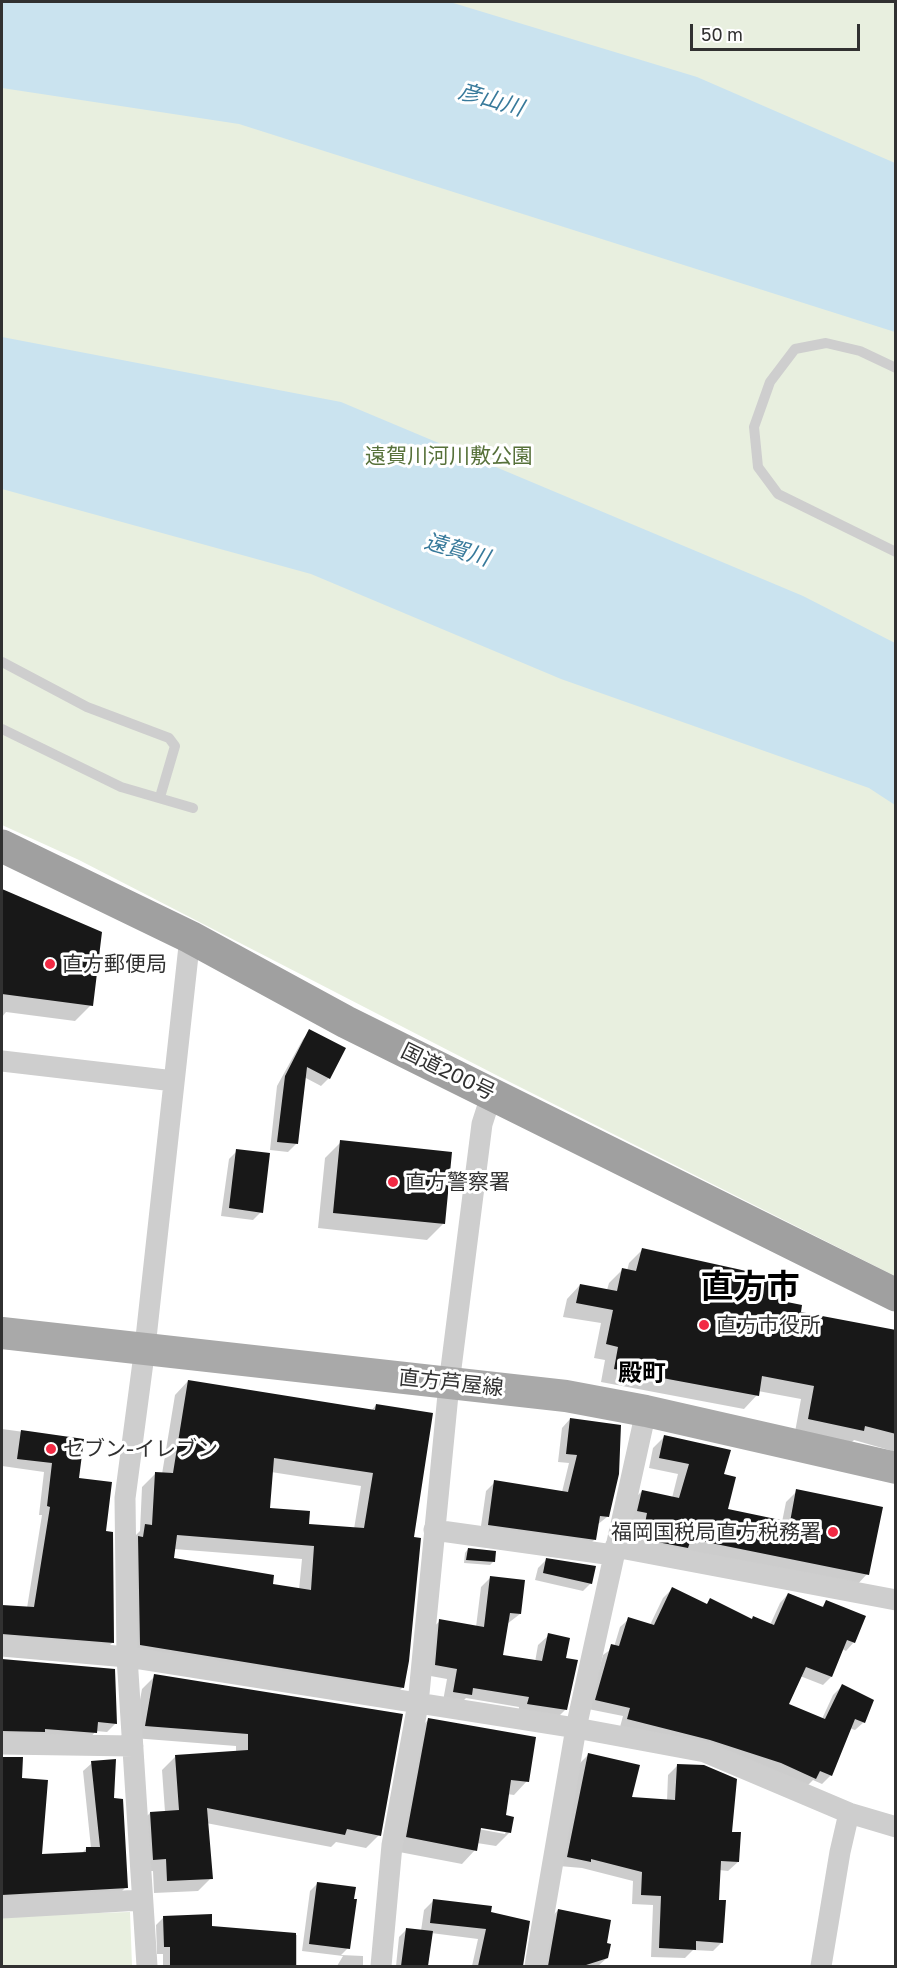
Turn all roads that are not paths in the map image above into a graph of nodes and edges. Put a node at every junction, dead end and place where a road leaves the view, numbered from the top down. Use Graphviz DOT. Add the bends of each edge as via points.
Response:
graph roads {
  1 [pos="896,368"];
  2 [pos="896,552"];
  3 [pos="2,662"];
  4 [pos="2,729"];
  5 [pos="160,797"];
  6 [pos="193,808"];
  7 [pos="2,846"];
  8 [pos="190,937"];
  9 [pos="2,1061"];
  10 [pos="174,1081"];
  11 [pos="492,1093"];
  12 [pos="896,1295"];
  13 [pos="2,1333"];
  14 [pos="145,1347"];
  15 [pos="449,1384"];
  16 [pos="646,1411"];
  17 [pos="896,1468"];
  18 [pos="434,1530"];
  19 [pos="614,1551"];
  20 [pos="896,1600"];
  21 [pos="2,1646"];
  22 [pos="127,1658"];
  23 [pos="418,1704"];
  24 [pos="576,1728"];
  25 [pos="2,1744"];
  26 [pos="133,1746"];
  27 [pos="849,1814"];
  28 [pos="896,1827"];
  29 [pos="141,1900"];
  30 [pos="2,1908"];
  31 [pos="147,1966"];
  32 [pos="381,1966"];
  33 [pos="536,1966"];
  34 [pos="821,1966"];
  1 -- 2 [label="lane" via="860,351 826,343 795,350 770,382 754,427 758,467 778,494"];
  3 -- 5 [label="lane" via="87,706 169,738 175,746"];
  4 -- 5 [label="lane" via="121,787"];
  5 -- 6 [label="lane"];
  7 -- 8 [label="highway, 国道200号"];
  8 -- 10 [label="street"];
  8 -- 11 [label="highway, 国道200号" via="346,1022"];
  9 -- 10 [label="street"];
  10 -- 14 [label="street"];
  11 -- 12 [label="highway, 国道200号"];
  11 -- 15 [label="street" via="482,1124"];
  13 -- 14 [label="main road, 直方芦屋線"];
  14 -- 15 [label="main road, 直方芦屋線"];
  14 -- 22 [label="street" via="125,1498"];
  15 -- 16 [label="main road, 直方芦屋線" via="566,1396"];
  15 -- 18 [label="street"];
  16 -- 17 [label="main road, 直方芦屋線"];
  16 -- 19 [label="street"];
  18 -- 19 [label="street"];
  18 -- 23 [label="street"];
  19 -- 20 [label="street"];
  19 -- 24 [label="street"];
  21 -- 22 [label="street"];
  22 -- 23 [label="street"];
  22 -- 26 [label="street"];
  23 -- 24 [label="street"];
  23 -- 32 [label="street" via="392,1845"];
  24 -- 27 [label="street" via="705,1752"];
  24 -- 33 [label="street"];
  25 -- 26 [label="street"];
  26 -- 29 [label="street"];
  27 -- 28 [label="street"];
  27 -- 34 [label="street"];
  29 -- 30 [label="street"];
  29 -- 31 [label="street"];
}
